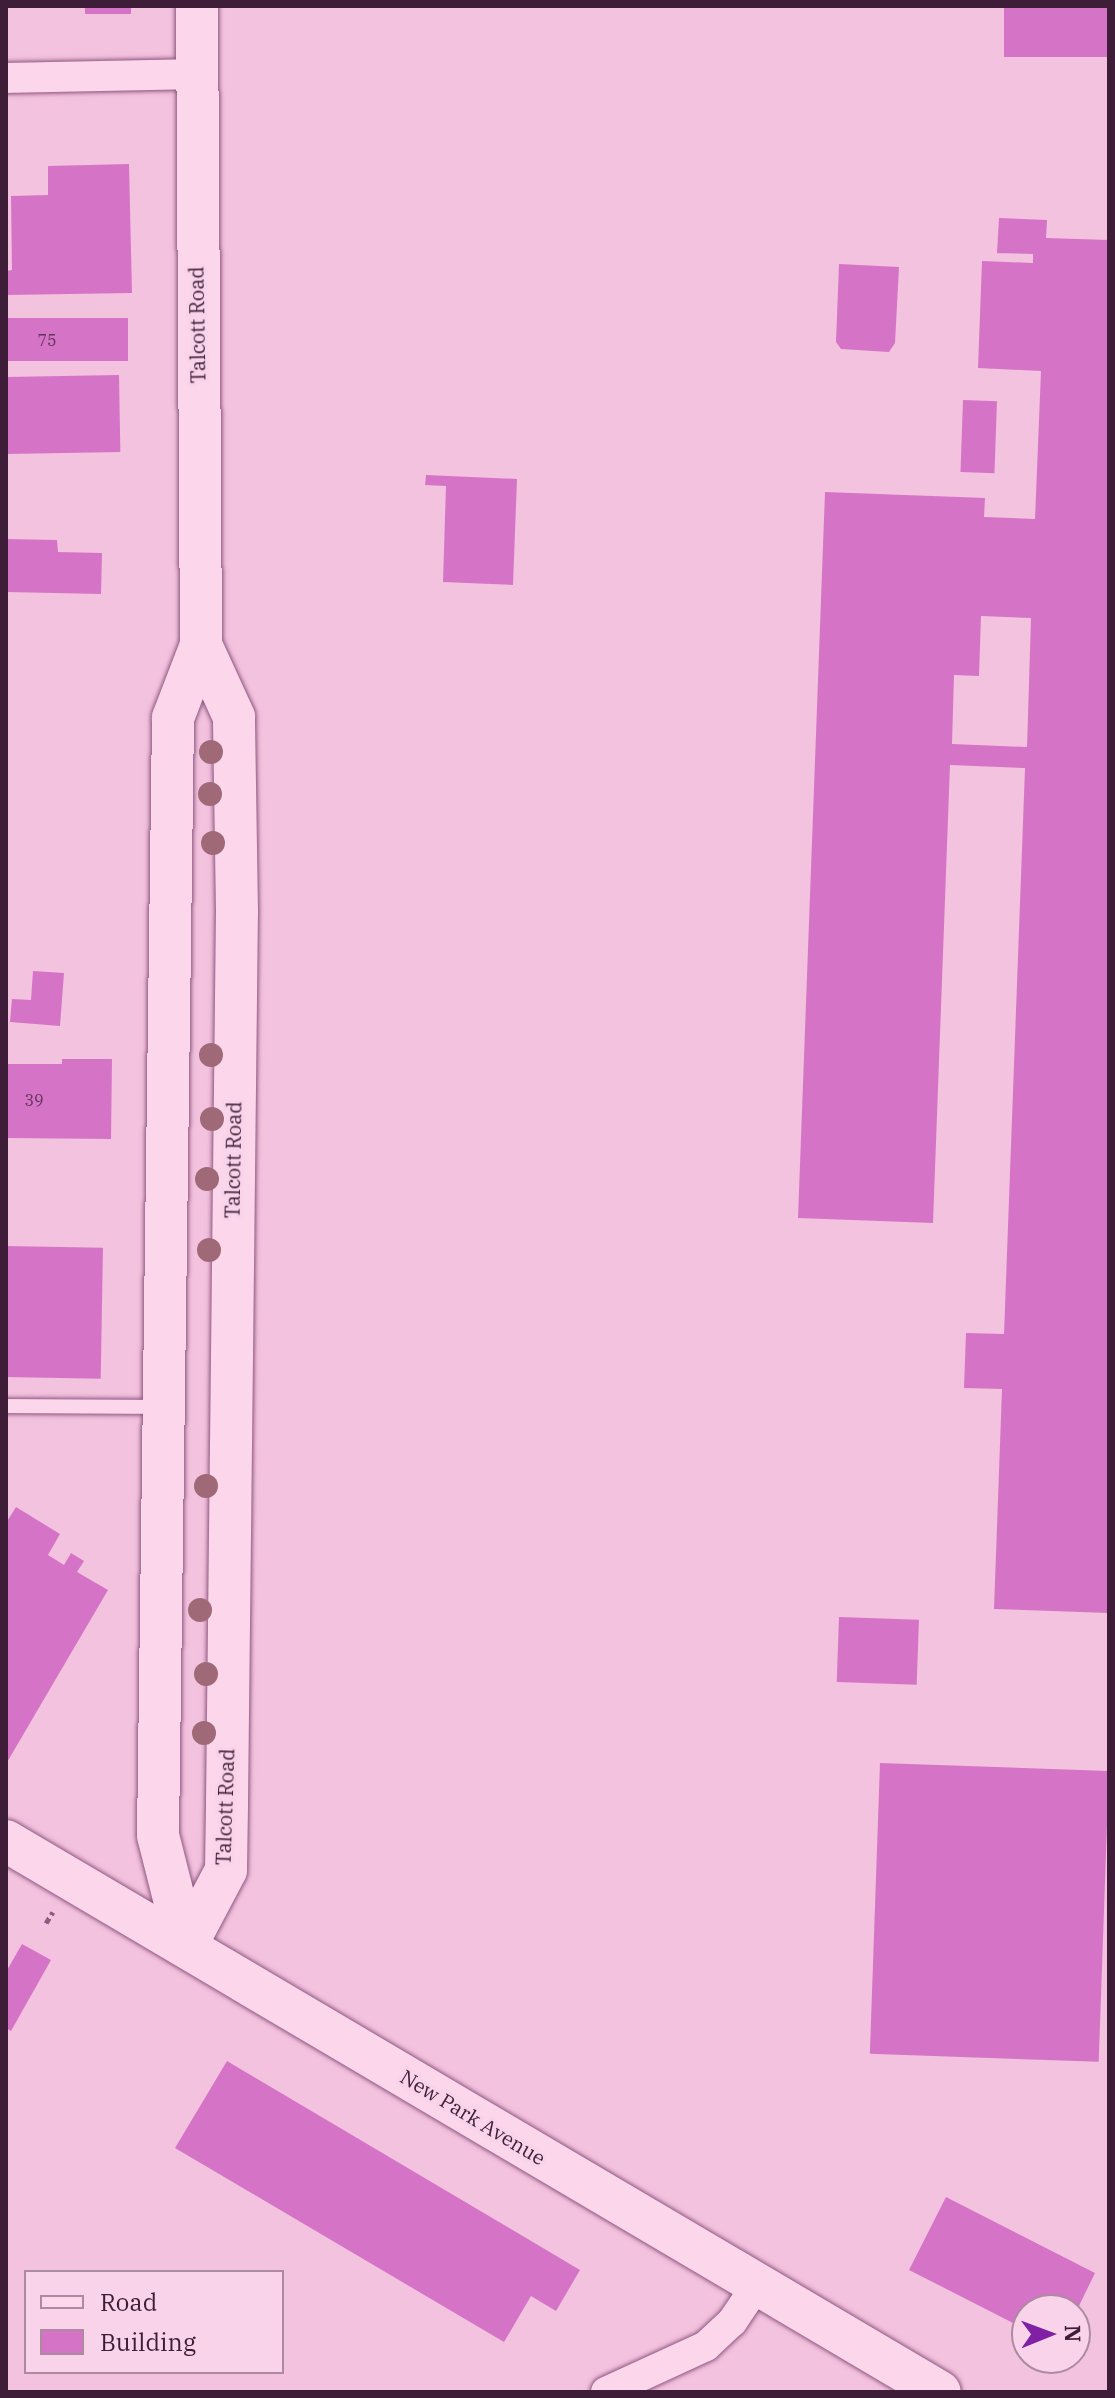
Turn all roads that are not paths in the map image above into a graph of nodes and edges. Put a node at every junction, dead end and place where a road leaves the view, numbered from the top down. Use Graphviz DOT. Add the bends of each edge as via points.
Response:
graph roads {
  1 [pos="197,6"];
  2 [pos="197,74"];
  3 [pos="6,78"];
  4 [pos="201,645"];
  5 [pos="174,911"];
  6 [pos="237,912"];
  7 [pos="166,1333"];
  8 [pos="230,1334"];
  9 [pos="6,1406"];
  10 [pos="165,1407"];
  11 [pos="6,1841"];
  12 [pos="186,1946"];
  13 [pos="757,2285"];
  14 [pos="606,2392"];
  15 [pos="940,2392"];
  1 -- 2 [label="street, Talcott Road"];
  2 -- 3 [label="street"];
  2 -- 4 [label="street, Talcott Road"];
  4 -- 5 [label="street, Talcott Road" via="173,718"];
  4 -- 6 [label="street, Talcott Road" via="234,717"];
  5 -- 6 [label="street"];
  5 -- 7 [label="street, Talcott Road"];
  6 -- 8 [label="street, Talcott Road"];
  7 -- 8 [label="street"];
  7 -- 10 [label="street, Talcott Road"];
  8 -- 12 [label="street, Talcott Road" via="226,1870"];
  9 -- 10 [label="lane"];
  10 -- 12 [label="street, Talcott Road" via="158,1835"];
  11 -- 12 [label="street, New Park Avenue"];
  12 -- 13 [label="street, New Park Avenue"];
  13 -- 14 [label="street" via="732,2322 706,2346"];
  13 -- 15 [label="street, New Park Avenue"];
}
